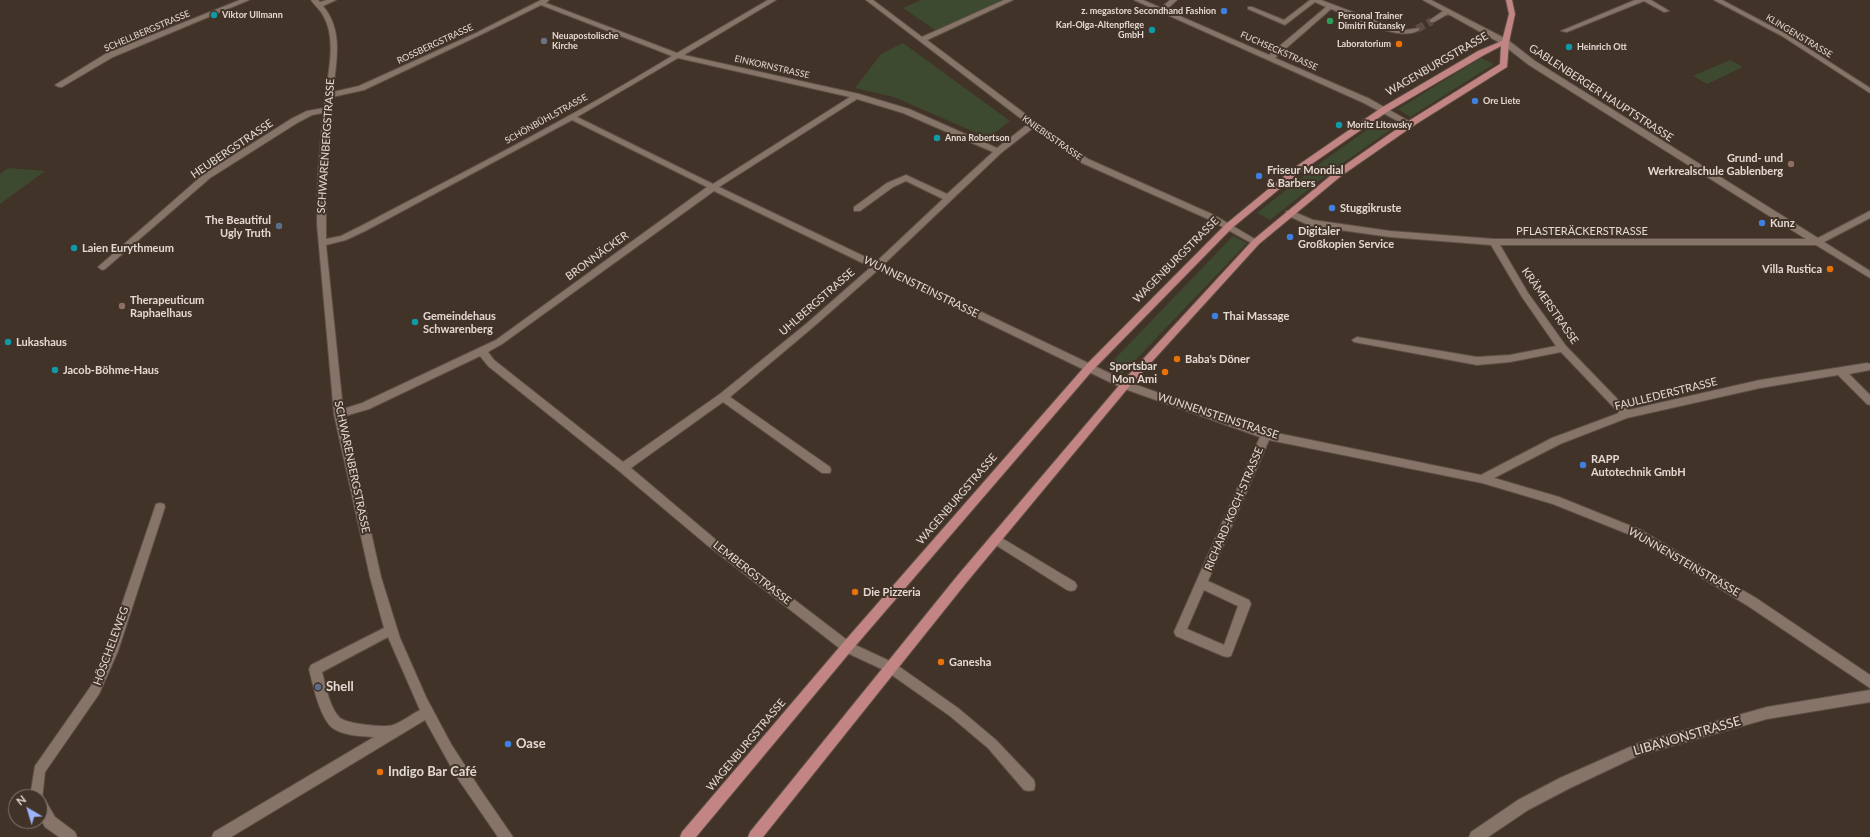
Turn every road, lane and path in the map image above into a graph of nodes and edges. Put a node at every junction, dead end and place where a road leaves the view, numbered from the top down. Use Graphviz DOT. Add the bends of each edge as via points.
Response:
graph roads {
  1 [pos="246,0"];
  2 [pos="333,0"];
  3 [pos="773,0"];
  4 [pos="869,0"];
  5 [pos="1010,0"];
  6 [pos="1137,0"];
  7 [pos="1174,0"];
  8 [pos="1315,0"];
  9 [pos="1426,0"];
  10 [pos="1509,0"];
  11 [pos="1641,0"];
  12 [pos="1646,0"];
  13 [pos="1717,0"];
  14 [pos="544,1"];
  15 [pos="317,2"];
  16 [pos="1331,6"];
  17 [pos="1250,8"];
  18 [pos="1666,10"];
  19 [pos="1160,11"];
  20 [pos="1448,11"];
  21 [pos="1432,21"];
  22 [pos="1417,29"];
  23 [pos="1565,31"];
  24 [pos="921,40"];
  25 [pos="1505,42"];
  26 [pos="677,56"];
  27 [pos="1270,58"];
  28 [pos="59,85"];
  29 [pos="1870,91"];
  30 [pos="329,95"];
  31 [pos="856,96"];
  32 [pos="328,110"];
  33 [pos="1384,110"];
  34 [pos="571,117"];
  35 [pos="1032,124"];
  36 [pos="1410,124"];
  37 [pos="998,151"];
  38 [pos="713,187"];
  39 [pos="948,198"];
  40 [pos="857,209"];
  41 [pos="1289,214"];
  42 [pos="1870,214"];
  43 [pos="1229,226"];
  44 [pos="1256,242"];
  45 [pos="1494,242"];
  46 [pos="1818,242"];
  47 [pos="322,244"];
  48 [pos="877,266"];
  49 [pos="102,267"];
  50 [pos="1870,275"];
  51 [pos="1357,340"];
  52 [pos="1563,348"];
  53 [pos="482,351"];
  54 [pos="1867,367"];
  55 [pos="1089,368"];
  56 [pos="1840,371"];
  57 [pos="1125,385"];
  58 [pos="723,397"];
  59 [pos="1870,401"];
  60 [pos="339,414"];
  61 [pos="1626,414"];
  62 [pos="1266,434"];
  63 [pos="623,468"];
  64 [pos="826,470"];
  65 [pos="1482,479"];
  66 [pos="160,507"];
  67 [pos="995,540"];
  68 [pos="1202,584"];
  69 [pos="1071,586"];
  70 [pos="391,630"];
  71 [pos="847,647"];
  72 [pos="890,667"];
  73 [pos="1870,682"];
  74 [pos="1870,696"];
  75 [pos="427,712"];
  76 [pos="394,732"];
  77 [pos="1029,785"];
  78 [pos="37,789"];
  79 [pos="48,819"];
  80 [pos="70,837"];
  81 [pos="219,837"];
  82 [pos="506,837"];
  83 [pos="687,837"];
  84 [pos="755,837"];
  85 [pos="1476,837"];
  1 -- 28 [label="street, SCHELLBERGSTRASSE" via="110,55"];
  2 -- 15 [label="street"];
  3 -- 26 [label="street, SCHÖNBÜHLSTRASSE"];
  4 -- 24 [label="street, KNIEBISSTRASSE"];
  5 -- 24 [label="street"];
  6 -- 19 [label="street, FUCHSECKSTRASSE"];
  7 -- 19 [label="street"];
  8 -- 16 [label="street"];
  8 -- 17 [label="street" via="1285,23"];
  9 -- 20 [label="street, GABLENBERGER HAUPTSTRASSE"];
  10 -- 25 [label="main road" via="1512,14"];
  11 -- 23 [label="street"];
  12 -- 18 [label="street"];
  13 -- 29 [label="street, KLINGENSTRASSE" via="1784,35"];
  14 -- 26 [label="street, EINKORNSTRASSE"];
  14 -- 30 [label="street, ROSSBERGSTRASSE" via="361,88"];
  15 -- 30 [label="street, SCHWARENBERGSTRASSE" via="329,19 333,31"];
  16 -- 22 [label="street" via="1348,15 1402,32"];
  16 -- 27 [label="street"];
  19 -- 27 [label="street, FUCHSECKSTRASSE"];
  20 -- 21 [label="street"];
  20 -- 25 [label="street, GABLENBERGER HAUPTSTRASSE"];
  24 -- 35 [label="street, KNIEBISSTRASSE"];
  25 -- 33 [label="main road, WAGENBURGSTRASSE" via="1481,53"];
  25 -- 36 [label="main road, WAGENBURGSTRASSE" via="1504,65"];
  25 -- 46 [label="street, GABLENBERGER HAUPTSTRASSE" via="1532,63"];
  26 -- 31 [label="street, EINKORNSTRASSE"];
  26 -- 34 [label="street, SCHÖNBÜHLSTRASSE"];
  27 -- 33 [label="street, FUCHSECKSTRASSE"];
  30 -- 32 [label="street, SCHWARENBERGSTRASSE"];
  31 -- 37 [label="street, EINKORNSTRASSE" via="906,111"];
  31 -- 38 [label="street, BRONNÄCKER"];
  32 -- 47 [label="street, SCHWARENBERGSTRASSE" via="320,206"];
  32 -- 49 [label="street, HEUBERGSTRASSE" via="310,113 294,121 207,176"];
  33 -- 36 [label="street, FUCHSECKSTRASSE"];
  33 -- 43 [label="main road, WAGENBURGSTRASSE" via="1297,170"];
  34 -- 38 [label="street, WUNNENSTEINSTRASSE"];
  34 -- 47 [label="street, SCHÖNBÜHLSTRASSE" via="364,228"];
  35 -- 37 [label="street, UHLBERGSTRASSE"];
  35 -- 43 [label="street, KNIEBISSTRASSE" via="1085,161"];
  36 -- 41 [label="main road, WAGENBURGSTRASSE" via="1338,174"];
  37 -- 39 [label="street, UHLBERGSTRASSE"];
  38 -- 48 [label="street, WUNNENSTEINSTRASSE"];
  38 -- 53 [label="street, BRONNÄCKER" via="499,342"];
  39 -- 40 [label="street" via="906,178 890,184"];
  39 -- 48 [label="street, UHLBERGSTRASSE"];
  41 -- 44 [label="main road, WAGENBURGSTRASSE"];
  41 -- 45 [label="street, PFLASTERÄCKERSTRASSE" via="1311,223 1390,234"];
  42 -- 46 [label="street, PFLASTERÄCKERSTRASSE"];
  43 -- 44 [label="street, KNIEBISSTRASSE"];
  43 -- 55 [label="main road, WAGENBURGSTRASSE"];
  44 -- 57 [label="main road, WAGENBURGSTRASSE"];
  45 -- 46 [label="street, PFLASTERÄCKERSTRASSE"];
  45 -- 52 [label="street, KRÄMERSTRASSE" via="1525,295"];
  46 -- 50 [label="street, GABLENBERGER HAUPTSTRASSE"];
  47 -- 60 [label="street, SCHWARENBERGSTRASSE"];
  48 -- 55 [label="street, WUNNENSTEINSTRASSE"];
  48 -- 58 [label="street, UHLBERGSTRASSE"];
  51 -- 52 [label="street" via="1477,361 1498,361"];
  52 -- 61 [label="street, KRÄMERSTRASSE"];
  53 -- 60 [label="street, BRONNÄCKER" via="365,406"];
  53 -- 63 [label="street, LEMBERGSTRASSE" via="491,363"];
  54 -- 56 [label="street, FAULLEDERSTRASSE"];
  55 -- 57 [label="street, WUNNENSTEINSTRASSE"];
  55 -- 71 [label="main road, WAGENBURGSTRASSE"];
  56 -- 59 [label="street"];
  56 -- 61 [label="street, FAULLEDERSTRASSE" via="1760,384"];
  57 -- 62 [label="street, WUNNENSTEINSTRASSE"];
  57 -- 67 [label="main road, WAGENBURGSTRASSE"];
  58 -- 63 [label="street, UHLBERGSTRASSE"];
  58 -- 64 [label="street"];
  60 -- 70 [label="street, SCHWARENBERGSTRASSE" via="369,548"];
  61 -- 65 [label="street, FAULLEDERSTRASSE" via="1556,441"];
  62 -- 65 [label="street, WUNNENSTEINSTRASSE"];
  62 -- 68 [label="street, RICHARD-KOCH-STRASSE"];
  63 -- 71 [label="street, LEMBERGSTRASSE" via="711,542"];
  65 -- 73 [label="street, WUNNENSTEINSTRASSE" via="1555,500 1637,533 1752,602"];
  66 -- 78 [label="street, HÖSCHELEWEG" via="112,651 95,690 39,770"];
  67 -- 69 [label="street"];
  67 -- 72 [label="main road, WAGENBURGSTRASSE"];
  68 -- 68 [label="street, RICHARD-KOCH-STRASSE" via="1180,632 1227,652 1245,604"];
  70 -- 75 [label="street, SCHWARENBERGSTRASSE"];
  70 -- 76 [label="street" via="315,669 330,716 338,725"];
  71 -- 72 [label="street, LEMBERGSTRASSE"];
  71 -- 83 [label="main road, WAGENBURGSTRASSE"];
  72 -- 77 [label="street, LEMBERGSTRASSE" via="971,726 992,744"];
  72 -- 84 [label="main road, WAGENBURGSTRASSE"];
  74 -- 85 [label="street, LIBANONSTRASSE" via="1767,713 1639,748 1523,805"];
  75 -- 76 [label="street"];
  75 -- 82 [label="street, SCHWARENBERGSTRASSE" via="483,807"];
  76 -- 81 [label="street"];
  79 -- 80 [label="street"];
}
